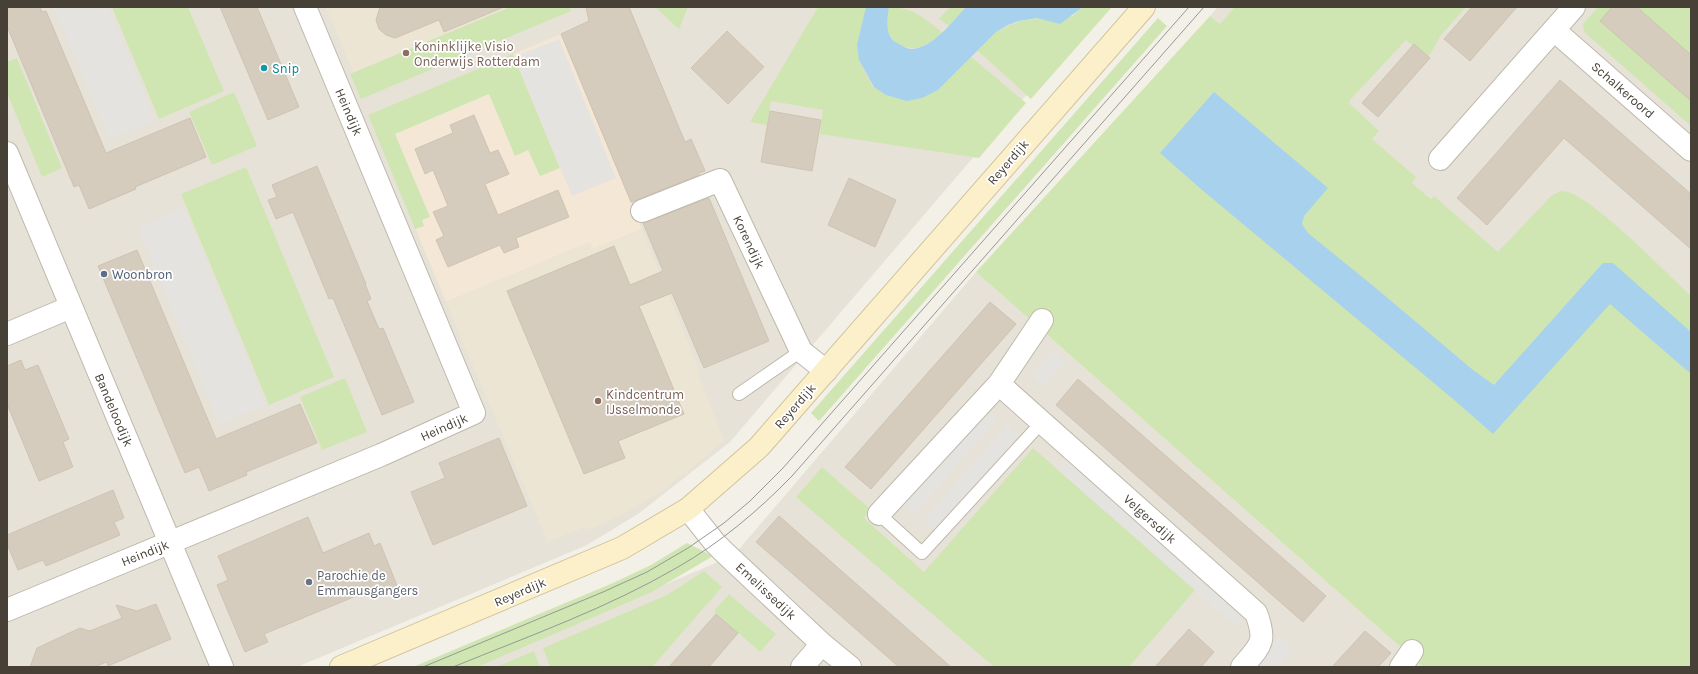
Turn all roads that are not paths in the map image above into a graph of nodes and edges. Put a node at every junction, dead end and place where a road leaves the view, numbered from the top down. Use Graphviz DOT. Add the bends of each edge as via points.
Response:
graph roads {
  1 [pos="305,7"];
  2 [pos="1144,7"];
  3 [pos="1574,7"];
  4 [pos="1554,30"];
  5 [pos="1691,150"];
  6 [pos="7,153"];
  7 [pos="1440,159"];
  8 [pos="642,211"];
  9 [pos="71,307"];
  10 [pos="1042,320"];
  11 [pos="7,334"];
  12 [pos="801,351"];
  13 [pos="826,371"];
  14 [pos="999,384"];
  15 [pos="739,394"];
  16 [pos="1042,422"];
  17 [pos="688,510"];
  18 [pos="879,514"];
  19 [pos="170,542"];
  20 [pos="7,610"];
  21 [pos="822,644"];
  22 [pos="222,667"];
  23 [pos="341,667"];
  24 [pos="802,667"];
  25 [pos="850,667"];
  26 [pos="1242,667"];
  1 -- 19 [label="street, Heindijk" via="474,413 374,458"];
  2 -- 13 [label="street, Reyerdijk"];
  3 -- 4 [label="street"];
  4 -- 5 [label="street, Schalkeroord"];
  4 -- 7 [label="street"];
  6 -- 9 [label="street, Bandeloodijk"];
  8 -- 12 [label="street, Korendijk" via="720,180"];
  9 -- 11 [label="street"];
  9 -- 19 [label="street, Bandeloodijk"];
  10 -- 14 [label="street"];
  12 -- 13 [label="street, Korendijk"];
  12 -- 15 [label="lane"];
  13 -- 17 [label="street, Reyerdijk" via="759,447"];
  14 -- 16 [label="street, Velgersdijk"];
  14 -- 18 [label="street"];
  16 -- 18 [label="lane" via="922,553"];
  16 -- 26 [label="street, Velgersdijk" via="1256,614 1262,630 1259,646"];
  17 -- 21 [label="street, Emelissedijk" via="719,548"];
  17 -- 23 [label="street, Reyerdijk" via="622,548"];
  19 -- 20 [label="street, Heindijk"];
  19 -- 22 [label="street, Bandeloodijk"];
  21 -- 24 [label="street"];
  21 -- 25 [label="street, Emelissedijk"];
}
